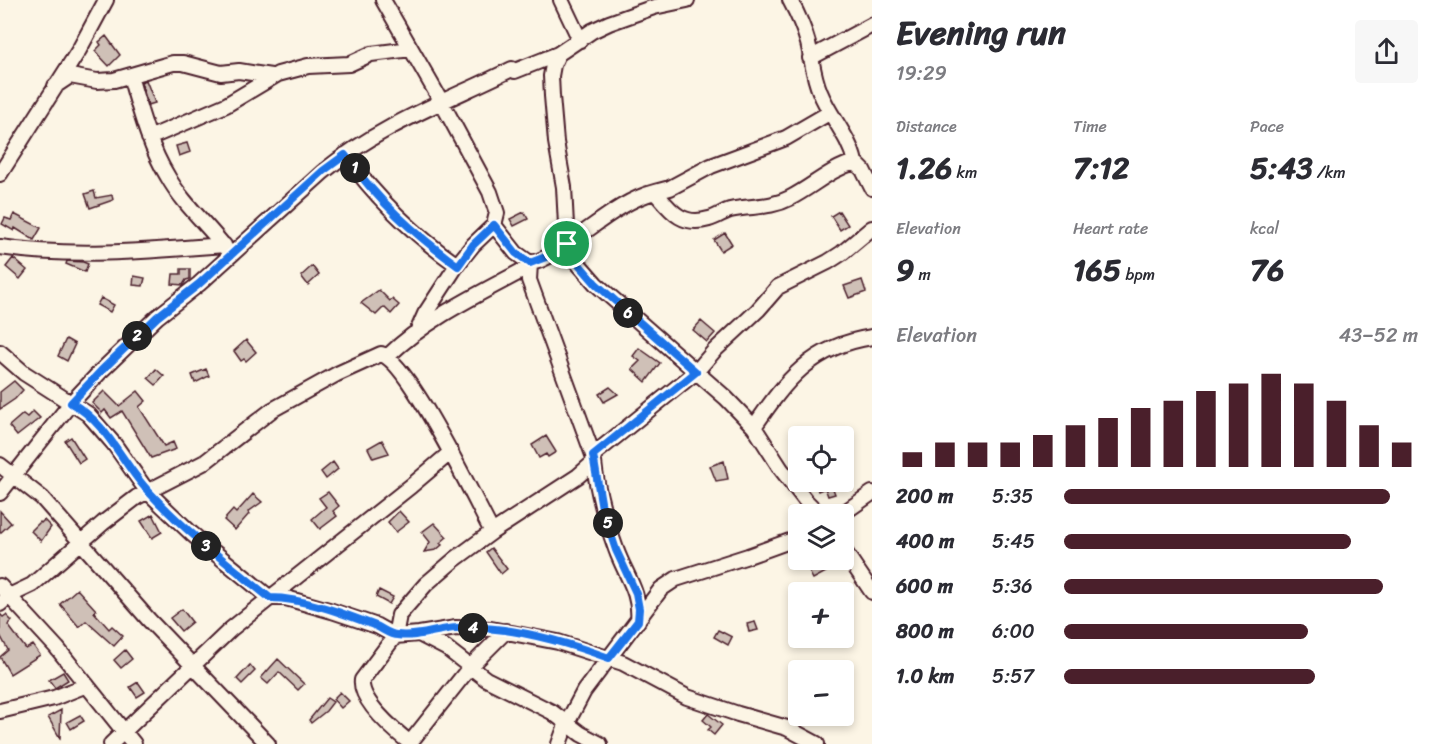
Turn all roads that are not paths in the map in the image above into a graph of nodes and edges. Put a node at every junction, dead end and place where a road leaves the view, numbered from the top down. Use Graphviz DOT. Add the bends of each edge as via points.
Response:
graph roads {
  1 [pos="106,0"];
  2 [pos="383,0"];
  3 [pos="561,0"];
  4 [pos="687,0"];
  5 [pos="790,0"];
  6 [pos="872,25"];
  7 [pos="580,40"];
  8 [pos="411,49"];
  9 [pos="558,54"];
  10 [pos="810,58"];
  11 [pos="130,76"];
  12 [pos="271,76"];
  13 [pos="55,86"];
  14 [pos="441,101"];
  15 [pos="829,113"];
  16 [pos="149,138"];
  17 [pos="345,155"];
  18 [pos="855,162"];
  19 [pos="0,174"];
  20 [pos="872,188"];
  21 [pos="656,192"];
  22 [pos="494,225"];
  23 [pos="872,228"];
  24 [pos="567,244"];
  25 [pos="0,247"];
  26 [pos="227,250"];
  27 [pos="529,265"];
  28 [pos="458,266"];
  29 [pos="417,332"];
  30 [pos="872,337"];
  31 [pos="0,352"];
  32 [pos="388,356"];
  33 [pos="696,372"];
  34 [pos="71,403"];
  35 [pos="754,427"];
  36 [pos="451,452"];
  37 [pos="593,458"];
  38 [pos="0,465"];
  39 [pos="15,476"];
  40 [pos="147,491"];
  41 [pos="0,493"];
  42 [pos="872,493"];
  43 [pos="809,504"];
  44 [pos="854,506"];
  45 [pos="492,532"];
  46 [pos="788,542"];
  47 [pos="80,544"];
  48 [pos="854,565"];
  49 [pos="872,592"];
  50 [pos="3,595"];
  51 [pos="270,598"];
  52 [pos="638,621"];
  53 [pos="506,631"];
  54 [pos="419,634"];
  55 [pos="396,636"];
  56 [pos="609,658"];
  57 [pos="191,666"];
  58 [pos="470,667"];
  59 [pos="87,685"];
  60 [pos="0,711"];
  61 [pos="566,725"];
  62 [pos="124,731"];
  63 [pos="409,743"];
  64 [pos="111,744"];
  65 [pos="134,744"];
  66 [pos="268,744"];
  67 [pos="559,744"];
  68 [pos="600,744"];
  69 [pos="817,744"];
  1 -- 13 [label="street"];
  2 -- 8 [label="street"];
  3 -- 7 [label="street"];
  4 -- 7 [label="street" via="630,15"];
  5 -- 10 [label="street"];
  6 -- 10 [label="street"];
  7 -- 9 [label="street"];
  8 -- 12 [label="street"];
  8 -- 14 [label="street"];
  9 -- 14 [label="street" via="512,69"];
  9 -- 24 [label="street" via="551,76"];
  10 -- 15 [label="street"];
  11 -- 12 [label="street" via="173,63 221,73 239,71"];
  11 -- 13 [label="street" via="104,82 70,76"];
  11 -- 16 [label="street"];
  12 -- 16 [label="street" via="226,105"];
  13 -- 19 [label="street"];
  14 -- 17 [label="street"];
  14 -- 22 [label="street" via="494,202"];
  15 -- 18 [label="street" via="852,148"];
  15 -- 21 [label="street" via="786,138"];
  16 -- 26 [label="street" via="166,176"];
  17 -- 26 [label="street"];
  17 -- 28 [label="street" via="412,231"];
  18 -- 20 [label="street"];
  18 -- 21 [label="street" via="788,199 698,221 676,215"];
  21 -- 24 [label="street" via="615,211"];
  22 -- 27 [label="street"];
  22 -- 28 [label="street"];
  23 -- 33 [label="street" via="835,258 778,287"];
  24 -- 27 [label="street"];
  24 -- 33 [label="street" via="570,254 596,284"];
  25 -- 26 [label="street" via="120,254"];
  26 -- 34 [label="street" via="199,284 157,317"];
  27 -- 29 [label="street"];
  27 -- 37 [label="street" via="529,280"];
  28 -- 29 [label="street"];
  29 -- 32 [label="street"];
  30 -- 35 [label="street" via="826,351 801,367"];
  31 -- 34 [label="street" via="24,373"];
  32 -- 36 [label="street" via="408,381"];
  32 -- 40 [label="street" via="381,354 368,359 272,410 205,462"];
  33 -- 35 [label="street"];
  33 -- 37 [label="street"];
  34 -- 39 [label="street"];
  34 -- 40 [label="street" via="99,426"];
  35 -- 43 [label="street"];
  36 -- 45 [label="street"];
  36 -- 51 [label="street"];
  37 -- 45 [label="street" via="578,476"];
  37 -- 52 [label="street" via="602,508 636,593"];
  38 -- 39 [label="street"];
  39 -- 41 [label="street"];
  39 -- 47 [label="street" via="42,498"];
  40 -- 47 [label="street"];
  40 -- 51 [label="street"];
  42 -- 44 [label="street"];
  45 -- 55 [label="street" via="454,560 409,602 399,615"];
  46 -- 52 [label="street" via="668,584"];
  47 -- 50 [label="street" via="32,585"];
  47 -- 57 [label="street"];
  48 -- 49 [label="street"];
  50 -- 59 [label="street" via="57,648"];
  51 -- 55 [label="street" via="286,598 320,608"];
  51 -- 57 [label="street"];
  52 -- 56 [label="street"];
  53 -- 54 [label="street" via="456,628"];
  53 -- 56 [label="street"];
  53 -- 58 [label="street"];
  54 -- 55 [label="street"];
  54 -- 58 [label="street"];
  55 -- 63 [label="street" via="362,680 361,687 378,712"];
  56 -- 61 [label="street" via="584,691"];
  56 -- 69 [label="street" via="687,697 787,728"];
  57 -- 62 [label="street"];
  57 -- 66 [label="street"];
  58 -- 61 [label="street" via="486,680 552,712"];
  58 -- 63 [label="street"];
  59 -- 60 [label="street" via="54,698"];
  59 -- 62 [label="street"];
  61 -- 67 [label="street"];
  61 -- 68 [label="street"];
  62 -- 64 [label="street"];
  62 -- 65 [label="street"];
}
